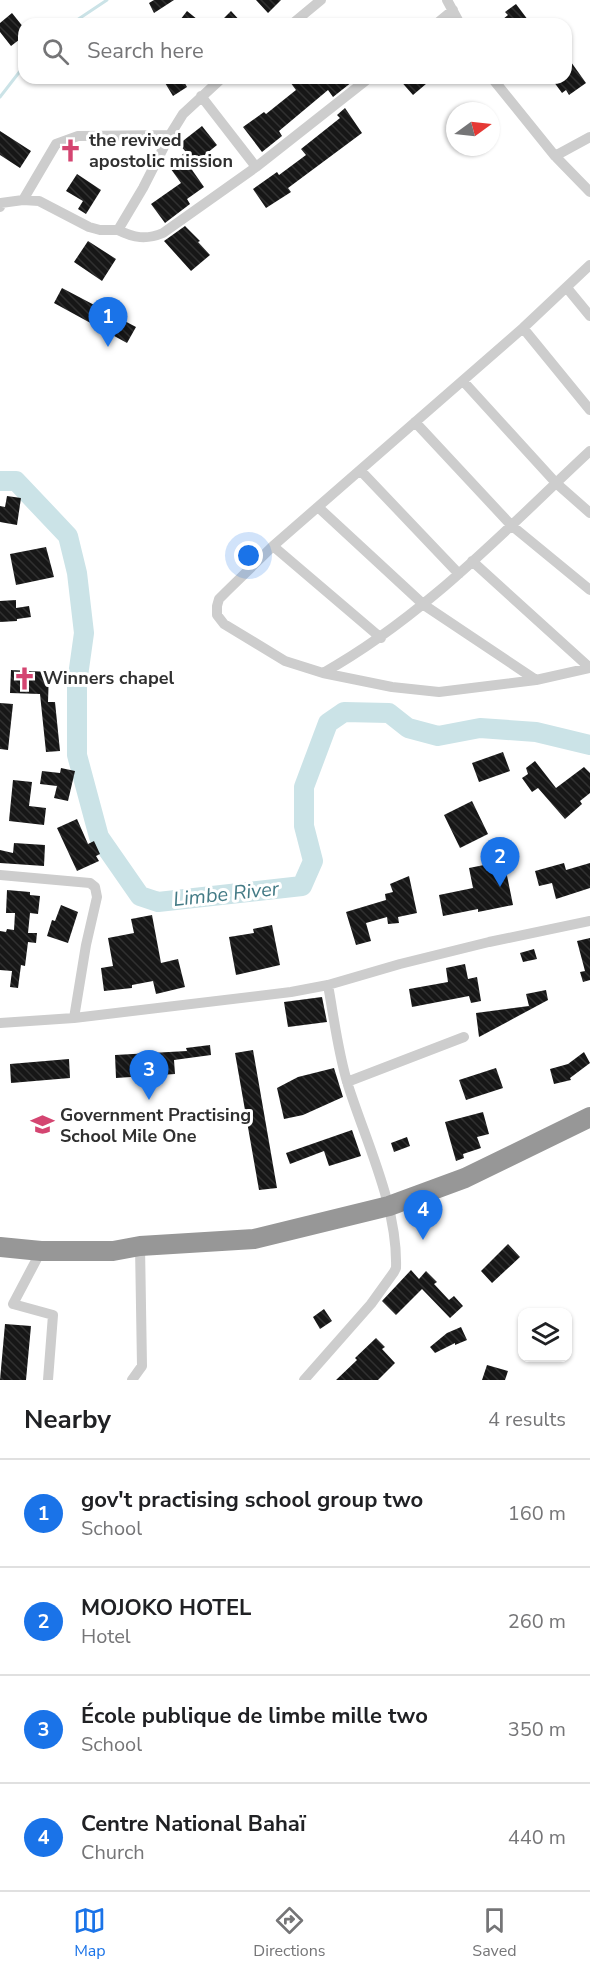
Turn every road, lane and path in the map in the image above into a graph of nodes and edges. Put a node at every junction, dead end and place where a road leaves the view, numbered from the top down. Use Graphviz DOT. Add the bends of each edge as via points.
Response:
graph roads {
  1 [pos="321,0"];
  2 [pos="450,5"];
  3 [pos="299,18"];
  4 [pos="440,18"];
  5 [pos="215,84"];
  6 [pos="361,84"];
  7 [pos="497,84"];
  8 [pos="201,96"];
  9 [pos="170,135"];
  10 [pos="590,137"];
  11 [pos="555,156"];
  12 [pos="256,167"];
  13 [pos="590,192"];
  14 [pos="23,200"];
  15 [pos="0,204"];
  16 [pos="118,230"];
  17 [pos="590,265"];
  18 [pos="567,288"];
  19 [pos="590,316"];
  20 [pos="523,328"];
  21 [pos="463,381"];
  22 [pos="590,410"];
  23 [pos="415,422"];
  24 [pos="590,451"];
  25 [pos="360,471"];
  26 [pos="556,483"];
  27 [pos="318,507"];
  28 [pos="590,513"];
  29 [pos="512,525"];
  30 [pos="273,546"];
  31 [pos="472,561"];
  32 [pos="459,574"];
  33 [pos="590,590"];
  34 [pos="424,605"];
  35 [pos="381,638"];
  36 [pos="323,673"];
  37 [pos="536,681"];
  38 [pos="0,874"];
  39 [pos="590,921"];
  40 [pos="328,985"];
  41 [pos="74,1018"];
  42 [pos="0,1023"];
  43 [pos="464,1037"];
  44 [pos="347,1082"];
  45 [pos="590,1117"];
  46 [pos="388,1206"];
  47 [pos="140,1246"];
  48 [pos="0,1247"];
  49 [pos="41,1251"];
  50 [pos="48,1380"];
  51 [pos="132,1380"];
  52 [pos="304,1380"];
  1 -- 3 [label="street"];
  2 -- 4 [label="street"];
  5 -- 8 [label="street"];
  6 -- 12 [label="street"];
  7 -- 11 [label="street"];
  8 -- 9 [label="street"];
  8 -- 12 [label="street"];
  9 -- 14 [label="street" via="66,138 56,144"];
  9 -- 16 [label="street"];
  10 -- 11 [label="street"];
  11 -- 13 [label="street"];
  12 -- 16 [label="street" via="163,233 142,238"];
  14 -- 15 [label="street"];
  14 -- 16 [label="street" via="39,201 89,227"];
  17 -- 18 [label="street"];
  18 -- 19 [label="street"];
  18 -- 20 [label="street"];
  20 -- 21 [label="street"];
  20 -- 22 [label="street"];
  21 -- 23 [label="street"];
  21 -- 26 [label="street"];
  23 -- 25 [label="street"];
  23 -- 29 [label="street"];
  24 -- 26 [label="street"];
  25 -- 27 [label="street"];
  25 -- 32 [label="street"];
  26 -- 28 [label="street"];
  26 -- 29 [label="street"];
  27 -- 30 [label="street"];
  27 -- 34 [label="street"];
  29 -- 31 [label="street"];
  29 -- 33 [label="street"];
  30 -- 35 [label="street"];
  30 -- 36 [label="street" via="219,599 217,615 224,624 285,661"];
  31 -- 32 [label="street"];
  31 -- 37 [label="street" via="590,668"];
  32 -- 34 [label="street"];
  34 -- 35 [label="street"];
  34 -- 37 [label="street"];
  35 -- 36 [label="street"];
  36 -- 37 [label="street" via="439,692"];
  38 -- 41 [label="street" via="95,887 97,897"];
  39 -- 40 [label="street" via="444,953"];
  40 -- 41 [label="street"];
  40 -- 44 [label="street"];
  41 -- 42 [label="street"];
  43 -- 44 [label="street"];
  44 -- 46 [label="street"];
  45 -- 46 [label="highway" via="465,1178"];
  46 -- 47 [label="highway" via="254,1239"];
  46 -- 52 [label="street" via="395,1232 394,1272"];
  47 -- 49 [label="highway" via="113,1251"];
  47 -- 51 [label="street" via="142,1366"];
  48 -- 49 [label="highway"];
  49 -- 50 [label="street" via="13,1304 53,1315"];
}
